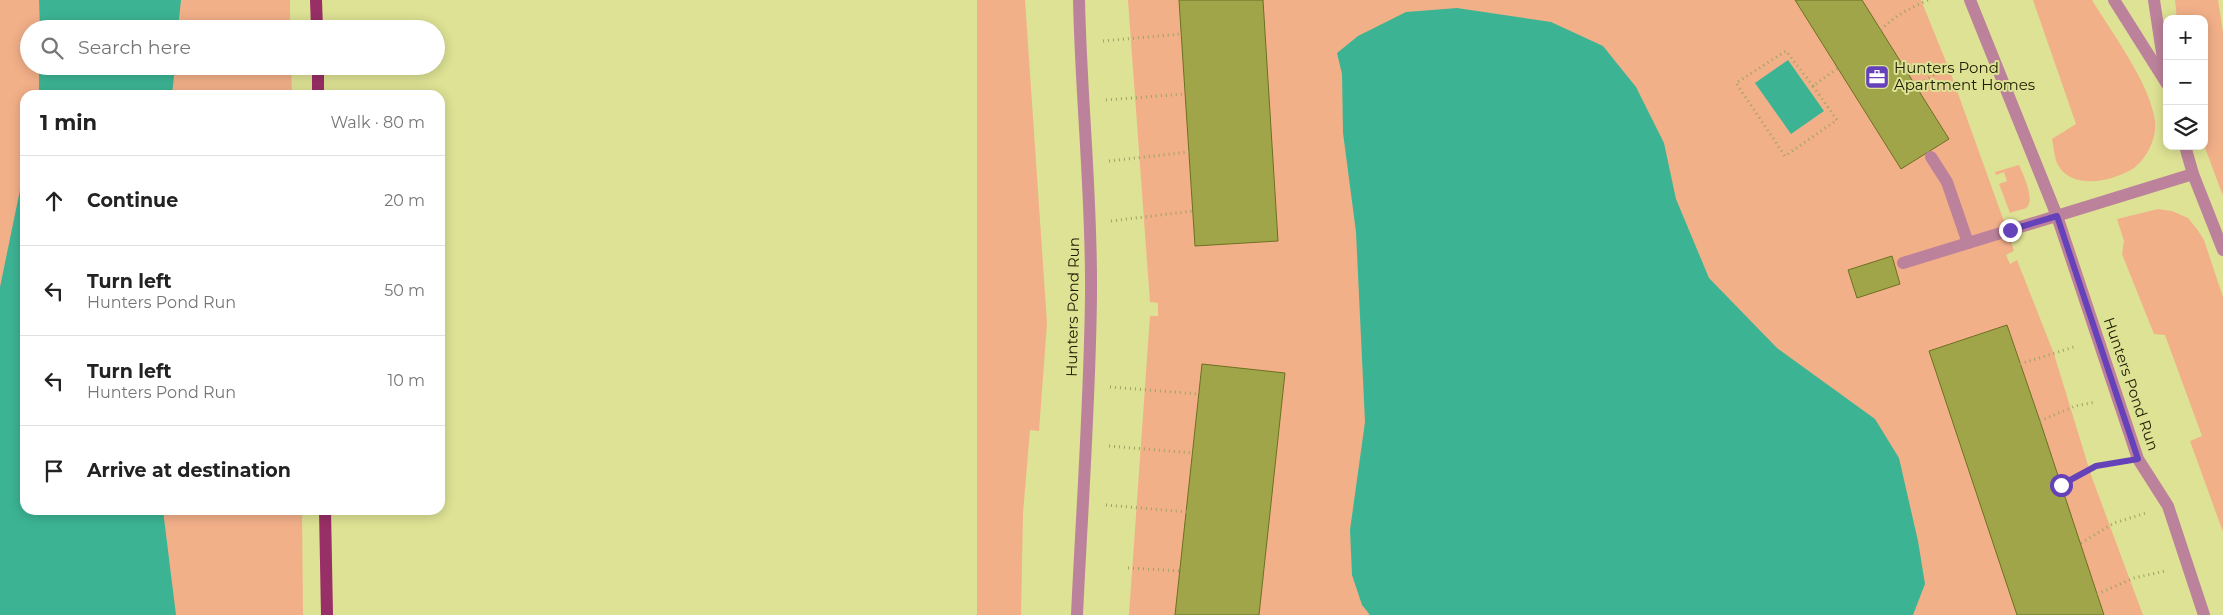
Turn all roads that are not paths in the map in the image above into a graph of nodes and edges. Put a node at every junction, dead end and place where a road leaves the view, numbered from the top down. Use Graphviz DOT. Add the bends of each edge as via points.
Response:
graph roads {
  1 [pos="316,0"];
  2 [pos="1078,0"];
  3 [pos="1970,0"];
  4 [pos="2114,0"];
  5 [pos="2154,0"];
  6 [pos="317,20"];
  7 [pos="2163,60"];
  8 [pos="318,75"];
  9 [pos="2163,77"];
  10 [pos="318,90"];
  11 [pos="2186,150"];
  12 [pos="1931,157"];
  13 [pos="2193,174"];
  14 [pos="2057,216"];
  15 [pos="1968,243"];
  16 [pos="2223,250"];
  17 [pos="1903,263"];
  18 [pos="325,515"];
  19 [pos="326,615"];
  20 [pos="1077,615"];
  21 [pos="2204,615"];
  1 -- 6 [label="main road"];
  2 -- 20 [label="lane, Hunters Pond Run" via="1091,294"];
  3 -- 14 [label="lane, Hunters Pond Run"];
  4 -- 9 [label="lane"];
  5 -- 7 [label="lane"];
  8 -- 10 [label="main road"];
  11 -- 13 [label="lane"];
  12 -- 15 [label="lane" via="1947,182"];
  13 -- 14 [label="lane"];
  13 -- 16 [label="lane"];
  14 -- 15 [label="lane"];
  14 -- 21 [label="lane, Hunters Pond Run" via="2138,459 2168,506"];
  15 -- 17 [label="lane"];
  18 -- 19 [label="main road"];
}
